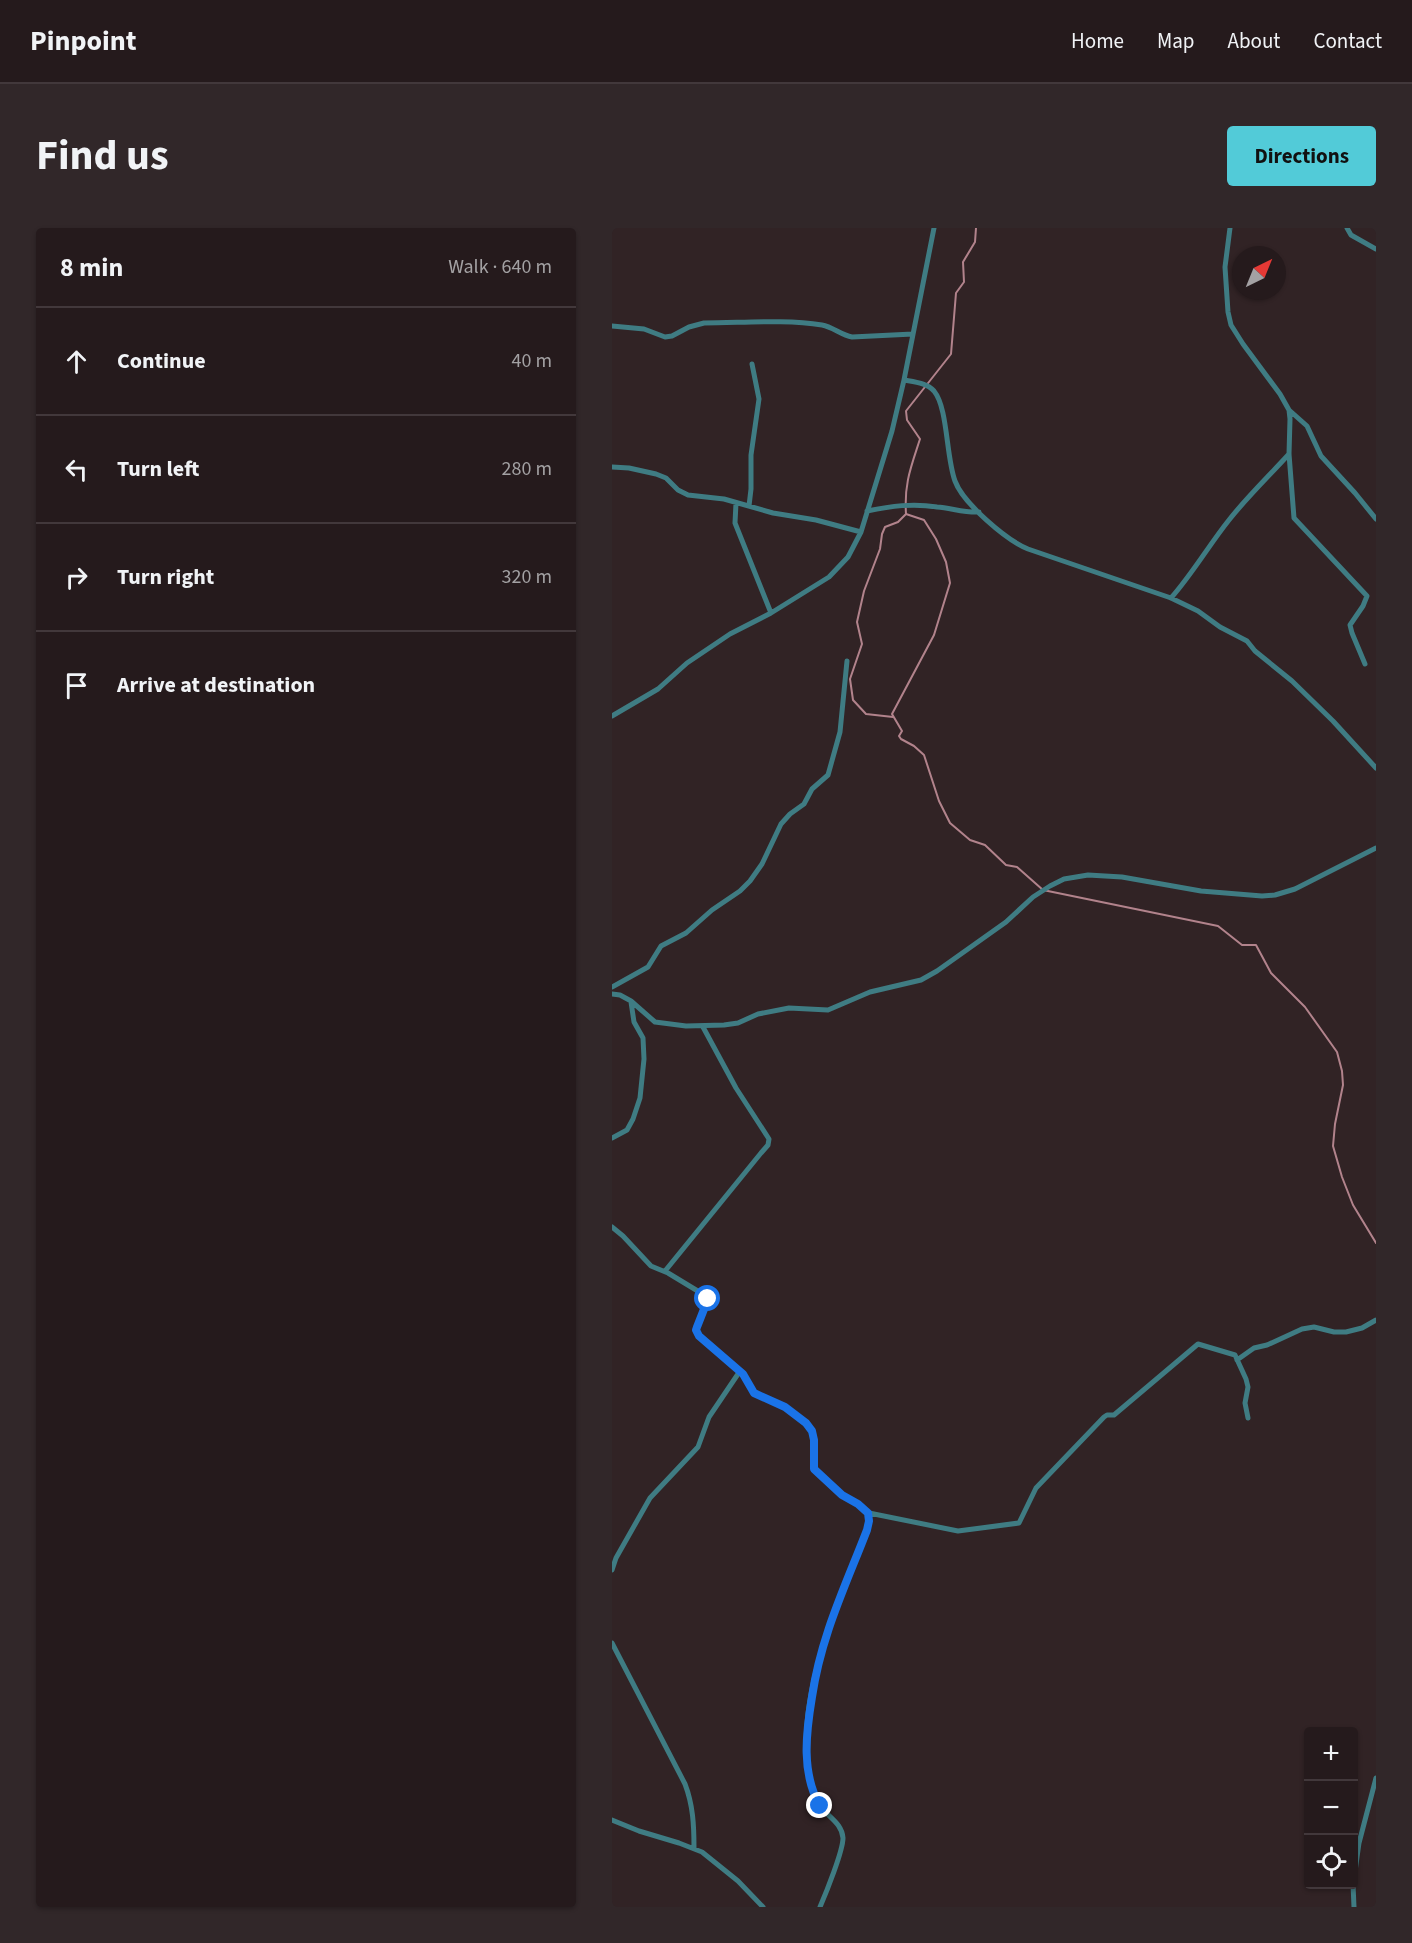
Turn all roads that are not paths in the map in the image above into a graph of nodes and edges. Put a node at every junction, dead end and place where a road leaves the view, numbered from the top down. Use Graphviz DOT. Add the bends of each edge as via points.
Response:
graph roads {
  1 [pos="934,228"];
  2 [pos="1230,228"];
  3 [pos="1347,228"];
  4 [pos="1376,249"];
  5 [pos="612,326"];
  6 [pos="913,334"];
  7 [pos="752,364"];
  8 [pos="904,380"];
  9 [pos="1289,410"];
  10 [pos="1289,454"];
  11 [pos="612,468"];
  12 [pos="736,503"];
  13 [pos="749,506"];
  14 [pos="867,511"];
  15 [pos="979,512"];
  16 [pos="1376,519"];
  17 [pos="861,532"];
  18 [pos="1171,598"];
  19 [pos="771,613"];
  20 [pos="847,661"];
  21 [pos="1365,664"];
  22 [pos="612,716"];
  23 [pos="1376,768"];
  24 [pos="1376,848"];
  25 [pos="612,987"];
  26 [pos="612,994"];
  27 [pos="631,1001"];
  28 [pos="703,1027"];
  29 [pos="612,1138"];
  30 [pos="612,1227"];
  31 [pos="665,1271"];
  32 [pos="1376,1320"];
  33 [pos="1237,1360"];
  34 [pos="740,1371"];
  35 [pos="1248,1418"];
  36 [pos="868,1513"];
  37 [pos="612,1570"];
  38 [pos="612,1643"];
  39 [pos="1376,1778"];
  40 [pos="612,1820"];
  41 [pos="694,1848"];
  42 [pos="1358,1850"];
  43 [pos="1353,1889"];
  44 [pos="763,1907"];
  45 [pos="820,1907"];
  46 [pos="1354,1907"];
  1 -- 6 [label="street"];
  2 -- 9 [label="street" via="1225,271 1231,325"];
  3 -- 4 [label="street" via="1351,235"];
  5 -- 6 [label="street" via="644,329 665,337 704,323 806,323 827,326 852,337"];
  6 -- 8 [label="street"];
  7 -- 13 [label="street" via="759,399"];
  8 -- 14 [label="street" via="884,462"];
  8 -- 15 [label="street" via="926,385 939,399 956,483"];
  9 -- 10 [label="street"];
  9 -- 16 [label="street" via="1307,426 1321,456"];
  10 -- 18 [label="street" via="1234,513"];
  10 -- 21 [label="street" via="1294,518 1367,596 1350,625"];
  11 -- 12 [label="street" via="643,471 666,478 683,493"];
  12 -- 13 [label="street"];
  12 -- 19 [label="street" via="735,523"];
  13 -- 17 [label="street"];
  14 -- 15 [label="street" via="905,505"];
  14 -- 17 [label="street"];
  15 -- 18 [label="street" via="1028,549"];
  17 -- 19 [label="street" via="848,557 829,577"];
  18 -- 23 [label="street" via="1247,641 1333,721"];
  19 -- 22 [label="street" via="730,634 687,663 658,689"];
  20 -- 25 [label="street" via="840,732 828,775 812,789 804,804 780,824 762,864 745,886 686,933 661,946 648,967"];
  24 -- 28 [label="street" via="1295,889 1262,897 1122,877 1088,875 1064,879 1033,897 958,957 921,980 870,992 828,1010 778,1010 738,1023"];
  26 -- 27 [label="street"];
  27 -- 28 [label="street" via="659,1024"];
  27 -- 29 [label="street" via="634,1022 644,1043 640,1098 627,1130"];
  28 -- 31 [label="street" via="769,1139"];
  30 -- 31 [label="street" via="651,1266"];
  31 -- 34 [label="street" via="706,1296 697,1334"];
  32 -- 33 [label="street" via="1346,1332 1302,1329 1254,1348"];
  33 -- 35 [label="street" via="1248,1387"];
  33 -- 36 [label="street" via="1234,1353 1195,1346 1114,1415 1104,1417 1059,1462 1036,1488 1019,1523 958,1531"];
  34 -- 36 [label="street" via="754,1393 785,1407 806,1423 814,1440 814,1469"];
  34 -- 37 [label="street" via="709,1417 698,1447 650,1498"];
  36 -- 45 [label="street" via="867,1530 824,1640 809,1712 806,1747 815,1798 838,1824 843,1840"];
  38 -- 41 [label="street" via="685,1784 693,1816"];
  39 -- 42 [label="street"];
  40 -- 41 [label="street"];
  41 -- 44 [label="street" via="738,1881"];
  43 -- 46 [label="street"];
}
